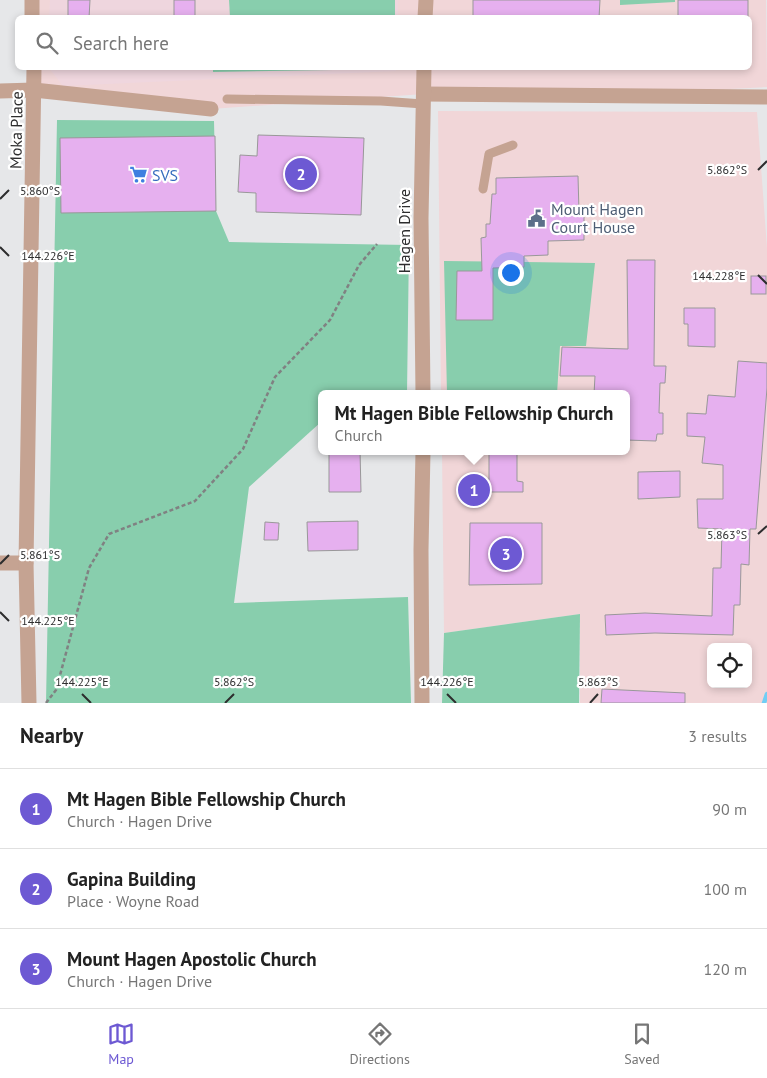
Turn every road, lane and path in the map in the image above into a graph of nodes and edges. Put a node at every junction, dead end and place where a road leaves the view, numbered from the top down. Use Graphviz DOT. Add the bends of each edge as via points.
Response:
graph roads {
  1 [pos="32,0"];
  2 [pos="426,0"];
  3 [pos="32,15"];
  4 [pos="425,15"];
  5 [pos="34,70"];
  6 [pos="424,70"];
  7 [pos="34,90"];
  8 [pos="0,91"];
  9 [pos="767,97"];
  10 [pos="228,99"];
  11 [pos="423,99"];
  12 [pos="211,109"];
  13 [pos="513,145"];
  14 [pos="483,189"];
  15 [pos="378,244"];
  16 [pos="423,390"];
  17 [pos="423,455"];
  18 [pos="0,563"];
  19 [pos="26,563"];
  20 [pos="29,703"];
  21 [pos="46,703"];
  22 [pos="422,703"];
  1 -- 3 [label="street"];
  2 -- 4 [label="street"];
  5 -- 7 [label="street, Moka Place"];
  6 -- 11 [label="street, Hagen Drive"];
  7 -- 8 [label="street"];
  7 -- 12 [label="street"];
  7 -- 19 [label="street, Moka Place"];
  9 -- 11 [label="street"];
  10 -- 11 [label="lane"];
  11 -- 16 [label="street, Hagen Drive"];
  13 -- 14 [label="lane" via="489,154"];
  15 -- 21 [label="path" via="359,265 330,320 274,377 243,449 195,501 109,534 89,568 56,690"];
  17 -- 22 [label="street"];
  18 -- 19 [label="street"];
  19 -- 20 [label="street, Moka Place"];
}
